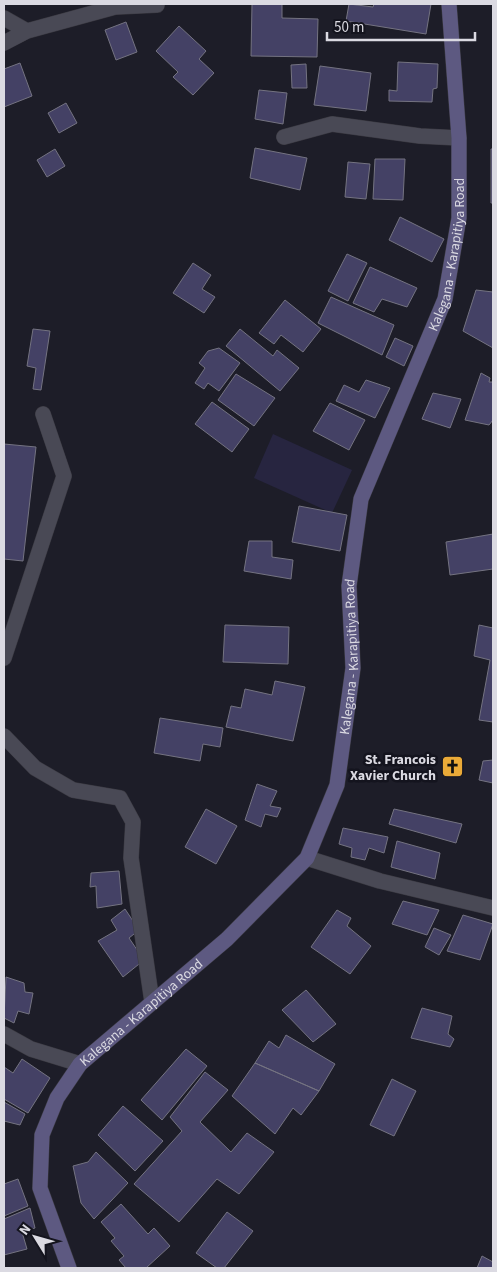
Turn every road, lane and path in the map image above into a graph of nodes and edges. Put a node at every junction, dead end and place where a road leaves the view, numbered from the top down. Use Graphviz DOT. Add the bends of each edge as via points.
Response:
graph roads {
  1 [pos="449,4"];
  2 [pos="157,5"];
  3 [pos="4,18"];
  4 [pos="27,31"];
  5 [pos="4,43"];
  6 [pos="284,137"];
  7 [pos="459,138"];
  8 [pos="43,414"];
  9 [pos="4,658"];
  10 [pos="4,736"];
  11 [pos="307,858"];
  12 [pos="493,908"];
  13 [pos="152,1002"];
  14 [pos="4,1034"];
  15 [pos="80,1064"];
  16 [pos="67,1267"];
  1 -- 7 [label="main road, Kalegana - Karapitiya Road"];
  2 -- 4 [label="street" via="115,7"];
  3 -- 4 [label="street"];
  4 -- 5 [label="street"];
  6 -- 7 [label="street" via="332,124"];
  7 -- 11 [label="main road, Kalegana - Karapitiya Road" via="459,218 445,299 361,499 349,586 353,668 337,785"];
  8 -- 9 [label="street" via="64,476"];
  10 -- 13 [label="street" via="35,768 73,790 120,798 133,822 131,858"];
  11 -- 12 [label="street"];
  11 -- 13 [label="main road, Kalegana - Karapitiya Road" via="227,939"];
  13 -- 15 [label="main road, Kalegana - Karapitiya Road"];
  14 -- 15 [label="street" via="31,1049"];
  15 -- 16 [label="main road, Kalegana - Karapitiya Road" via="57,1098 42,1135 40,1188"];
}
